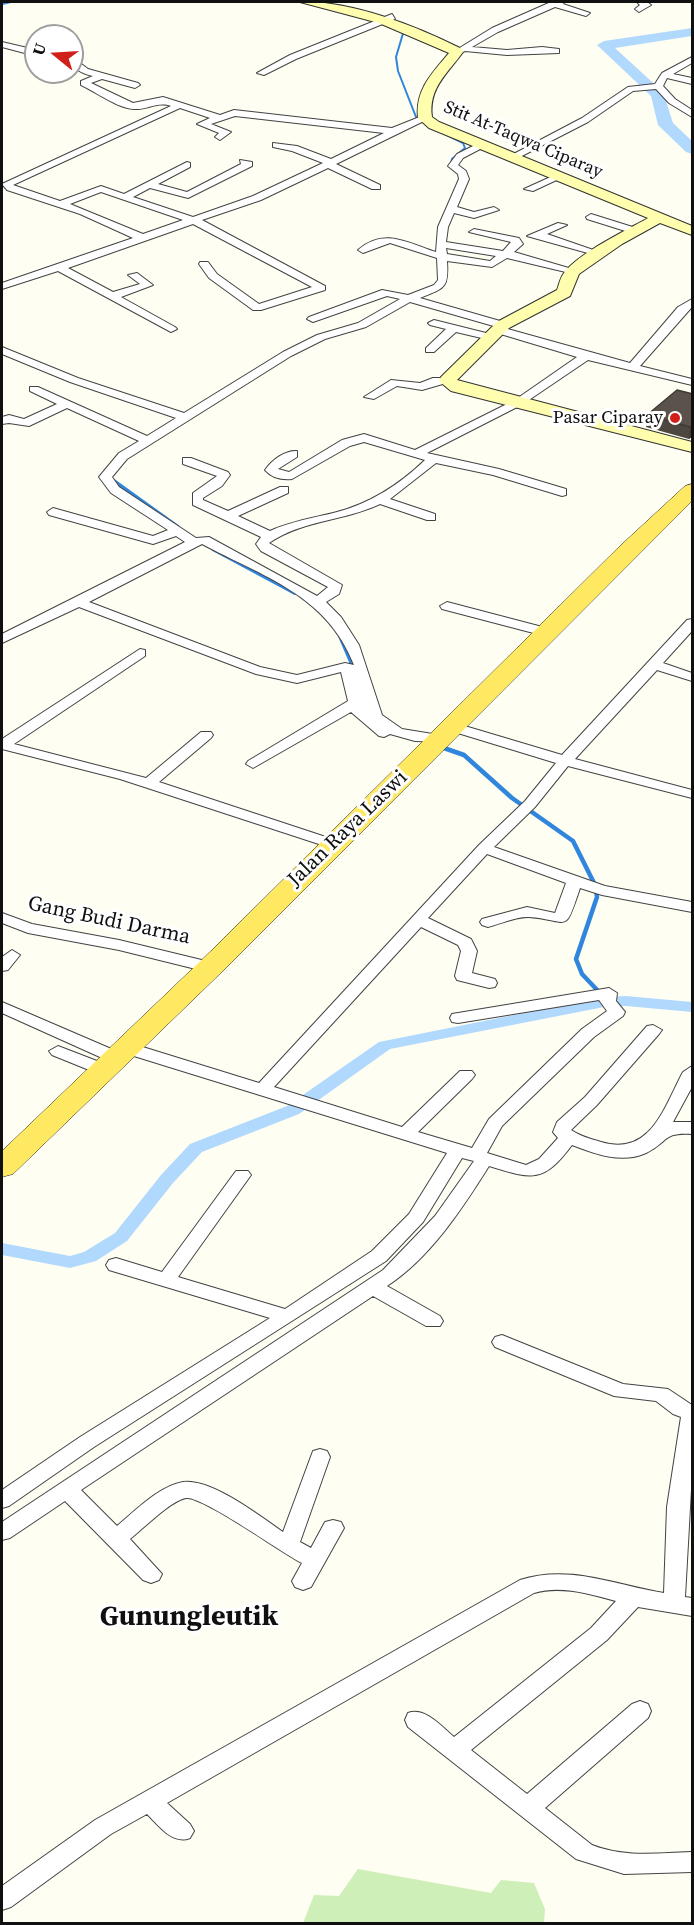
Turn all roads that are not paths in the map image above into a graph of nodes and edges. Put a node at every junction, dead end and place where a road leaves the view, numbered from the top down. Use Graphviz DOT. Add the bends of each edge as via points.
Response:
graph roads {
  1 [pos="306,2"];
  2 [pos="557,3"];
  3 [pos="586,13"];
  4 [pos="387,19"];
  5 [pos="2,45"];
  6 [pos="24,50"];
  7 [pos="460,50"];
  8 [pos="556,51"];
  9 [pos="693,60"];
  10 [pos="84,70"];
  11 [pos="261,73"];
  12 [pos="665,75"];
  13 [pos="101,76"];
  14 [pos="693,81"];
  15 [pos="135,86"];
  16 [pos="657,86"];
  17 [pos="180,105"];
  18 [pos="693,114"];
  19 [pos="217,117"];
  20 [pos="425,118"];
  21 [pos="393,131"];
  22 [pos="220,137"];
  23 [pos="276,145"];
  24 [pos="480,145"];
  25 [pos="511,158"];
  26 [pos="243,162"];
  27 [pos="330,164"];
  28 [pos="187,165"];
  29 [pos="558,177"];
  30 [pos="148,184"];
  31 [pos="376,187"];
  32 [pos="529,189"];
  33 [pos="125,197"];
  34 [pos="174,201"];
  35 [pos="60,204"];
  36 [pos="156,209"];
  37 [pos="453,209"];
  38 [pos="494,210"];
  39 [pos="591,217"];
  40 [pos="661,217"];
  41 [pos="193,221"];
  42 [pos="562,225"];
  43 [pos="635,231"];
  44 [pos="693,231"];
  45 [pos="474,232"];
  46 [pos="538,234"];
  47 [pos="143,238"];
  48 [pos="518,241"];
  49 [pos="363,250"];
  50 [pos="439,254"];
  51 [pos="504,254"];
  52 [pos="598,255"];
  53 [pos="204,264"];
  54 [pos="59,267"];
  55 [pos="574,271"];
  56 [pos="133,275"];
  57 [pos="2,286"];
  58 [pos="112,296"];
  59 [pos="410,298"];
  60 [pos="693,302"];
  61 [pos="313,319"];
  62 [pos="434,323"];
  63 [pos="454,328"];
  64 [pos="171,329"];
  65 [pos="497,331"];
  66 [pos="2,350"];
  67 [pos="430,350"];
  68 [pos="586,356"];
  69 [pos="632,368"];
  70 [pos="447,381"];
  71 [pos="693,382"];
  72 [pos="34,389"];
  73 [pos="370,397"];
  74 [pos="519,402"];
  75 [pos="66,404"];
  76 [pos="184,417"];
  77 [pos="2,421"];
  78 [pos="326,438"];
  79 [pos="146,440"];
  80 [pos="346,443"];
  81 [pos="693,447"];
  82 [pos="293,454"];
  83 [pos="416,454"];
  84 [pos="433,459"];
  85 [pos="187,461"];
  86 [pos="284,490"];
  87 [pos="693,490"];
  88 [pos="562,492"];
  89 [pos="380,500"];
  90 [pos="52,512"];
  91 [pos="228,516"];
  92 [pos="431,517"];
  93 [pos="176,531"];
  94 [pos="270,536"];
  95 [pos="197,542"];
  96 [pos="78,602"];
  97 [pos="317,602"];
  98 [pos="447,606"];
  99 [pos="693,623"];
  100 [pos="544,632"];
  101 [pos="2,639"];
  102 [pos="140,652"];
  103 [pos="653,664"];
  104 [pos="355,669"];
  105 [pos="693,677"];
  106 [pos="363,710"];
  107 [pos="206,735"];
  108 [pos="438,742"];
  109 [pos="2,745"];
  110 [pos="565,761"];
  111 [pos="253,764"];
  112 [pos="149,783"];
  113 [pos="693,794"];
  114 [pos="333,844"];
  115 [pos="484,848"];
  116 [pos="589,886"];
  117 [pos="693,907"];
  118 [pos="2,918"];
  119 [pos="419,920"];
  120 [pos="488,921"];
  121 [pos="208,967"];
  122 [pos="489,983"];
  123 [pos="2,1007"];
  124 [pos="458,1018"];
  125 [pos="653,1030"];
  126 [pos="58,1051"];
  127 [pos="116,1059"];
  128 [pos="693,1072"];
  129 [pos="466,1075"];
  130 [pos="264,1088"];
  131 [pos="693,1128"];
  132 [pos="658,1133"];
  133 [pos="405,1134"];
  134 [pos="569,1137"];
  135 [pos="470,1154"];
  136 [pos="2,1167"];
  137 [pos="242,1175"];
  138 [pos="116,1265"];
  139 [pos="166,1280"];
  140 [pos="374,1287"];
  141 [pos="286,1316"];
  142 [pos="433,1321"];
  143 [pos="502,1342"];
  144 [pos="692,1412"];
  145 [pos="320,1457"];
  146 [pos="68,1489"];
  147 [pos="2,1500"];
  148 [pos="333,1528"];
  149 [pos="2,1532"];
  150 [pos="115,1539"];
  151 [pos="288,1546"];
  152 [pos="315,1560"];
  153 [pos="151,1574"];
  154 [pos="303,1581"];
  155 [pos="633,1597"];
  156 [pos="683,1605"];
  157 [pos="640,1711"];
  158 [pos="416,1720"];
  159 [pos="454,1750"];
  160 [pos="147,1801"];
  161 [pos="530,1807"];
  162 [pos="182,1831"];
  163 [pos="693,1862"];
  164 [pos="2,1899"];
  1 -- 4 [label="main road"];
  2 -- 3 [label="street"];
  2 -- 7 [label="street"];
  4 -- 7 [label="main road"];
  4 -- 11 [label="street"];
  5 -- 6 [label="street"];
  7 -- 8 [label="street"];
  7 -- 20 [label="main road, Stit At-Taqwa Ciparay" via="431,84 422,102"];
  9 -- 12 [label="street"];
  10 -- 13 [label="street"];
  12 -- 14 [label="street"];
  12 -- 16 [label="street"];
  13 -- 15 [label="street"];
  13 -- 17 [label="street" via="83,83 133,106 160,100"];
  16 -- 18 [label="street"];
  16 -- 25 [label="street" via="633,88 585,120"];
  17 -- 19 [label="street"];
  17 -- 35 [label="street" via="7,184"];
  19 -- 21 [label="street" via="234,113"];
  19 -- 22 [label="street" via="202,125 226,132"];
  20 -- 21 [label="street"];
  20 -- 24 [label="main road, Stit At-Taqwa Ciparay"];
  21 -- 27 [label="street"];
  23 -- 27 [label="street" via="294,148"];
  24 -- 25 [label="main road, Stit At-Taqwa Ciparay"];
  24 -- 37 [label="street" via="460,156 453,166 463,173 464,179"];
  25 -- 29 [label="main road, Stit At-Taqwa Ciparay"];
  26 -- 30 [label="street" via="249,165 188,195"];
  27 -- 31 [label="street"];
  27 -- 41 [label="street"];
  28 -- 30 [label="street"];
  29 -- 32 [label="street"];
  29 -- 40 [label="main road, Stit At-Taqwa Ciparay"];
  30 -- 33 [label="street"];
  33 -- 35 [label="street" via="98,189"];
  33 -- 36 [label="street"];
  34 -- 36 [label="street"];
  35 -- 47 [label="street"];
  36 -- 41 [label="street"];
  37 -- 38 [label="street" via="474,215"];
  37 -- 50 [label="street" via="443,227"];
  39 -- 43 [label="street"];
  40 -- 43 [label="main road"];
  40 -- 44 [label="main road, Stit At-Taqwa Ciparay"];
  41 -- 47 [label="street"];
  41 -- 53 [label="street" via="254,249 321,288 257,308 213,276"];
  42 -- 46 [label="street"];
  43 -- 52 [label="main road"];
  45 -- 48 [label="street"];
  46 -- 48 [label="street"];
  46 -- 52 [label="street"];
  47 -- 54 [label="street"];
  48 -- 51 [label="street"];
  49 -- 50 [label="street" via="390,239"];
  50 -- 51 [label="street" via="492,264"];
  50 -- 59 [label="street" via="443,280 438,287"];
  51 -- 55 [label="street"];
  52 -- 55 [label="main road"];
  54 -- 57 [label="street"];
  54 -- 58 [label="street"];
  55 -- 65 [label="main road" via="558,298"];
  56 -- 58 [label="street" via="148,285"];
  58 -- 64 [label="street"];
  59 -- 61 [label="street" via="382,292"];
  59 -- 65 [label="street"];
  59 -- 76 [label="street" via="362,325 324,336 287,354"];
  60 -- 69 [label="street" via="682,309"];
  62 -- 63 [label="street"];
  63 -- 65 [label="street"];
  63 -- 67 [label="street"];
  65 -- 68 [label="street"];
  65 -- 70 [label="main road"];
  66 -- 76 [label="street" via="74,380"];
  68 -- 69 [label="street"];
  68 -- 74 [label="street"];
  69 -- 71 [label="street"];
  70 -- 73 [label="street" via="433,381 422,387 395,382"];
  70 -- 74 [label="main road"];
  72 -- 75 [label="street"];
  74 -- 81 [label="main road"];
  74 -- 83 [label="street"];
  75 -- 77 [label="street" via="25,423"];
  75 -- 79 [label="street"];
  76 -- 79 [label="street"];
  78 -- 80 [label="street"];
  79 -- 93 [label="street" via="117,460 105,479"];
  80 -- 82 [label="street" via="292,476 271,470"];
  80 -- 83 [label="street" via="370,439"];
  83 -- 84 [label="street"];
  84 -- 88 [label="street"];
  84 -- 89 [label="street" via="410,482"];
  85 -- 91 [label="street" via="223,474 196,500"];
  86 -- 91 [label="street"];
  87 -- 100 [label="main road, Jalan Raya Laswi"];
  89 -- 92 [label="street"];
  89 -- 94 [label="street"];
  90 -- 93 [label="street" via="153,540"];
  91 -- 94 [label="street"];
  93 -- 95 [label="street"];
  94 -- 97 [label="street" via="263,541 264,547 335,585 334,591"];
  95 -- 96 [label="street"];
  95 -- 97 [label="street"];
  96 -- 101 [label="street"];
  96 -- 104 [label="street" via="256,670 297,679 338,667"];
  97 -- 104 [label="street" via="342,627"];
  98 -- 100 [label="street"];
  99 -- 103 [label="street"];
  100 -- 108 [label="main road, Jalan Raya Laswi"];
  102 -- 109 [label="street"];
  103 -- 105 [label="street"];
  103 -- 110 [label="street"];
  104 -- 106 [label="street"];
  106 -- 108 [label="street" via="378,729"];
  106 -- 111 [label="street"];
  107 -- 112 [label="street"];
  108 -- 110 [label="street"];
  108 -- 114 [label="main road, Jalan Raya Laswi"];
  109 -- 112 [label="street"];
  110 -- 113 [label="street"];
  110 -- 115 [label="street" via="530,804"];
  112 -- 114 [label="street"];
  114 -- 121 [label="main road, Jalan Raya Laswi"];
  115 -- 116 [label="street"];
  115 -- 119 [label="street"];
  116 -- 117 [label="street"];
  116 -- 120 [label="street" via="558,919 527,912"];
  118 -- 121 [label="street, Gang Budi Darma" via="28,928"];
  119 -- 122 [label="street" via="465,942 469,951 463,976"];
  119 -- 130 [label="street"];
  121 -- 127 [label="main road, Jalan Raya Laswi"];
  123 -- 127 [label="street"];
  124 -- 135 [label="street" via="609,993 617,1012 588,1033 495,1123"];
  125 -- 134 [label="street" via="591,1101 563,1126 562,1132"];
  126 -- 127 [label="street"];
  127 -- 130 [label="street"];
  127 -- 136 [label="main road, Jalan Raya Laswi"];
  128 -- 132 [label="street"];
  129 -- 133 [label="street"];
  130 -- 133 [label="street"];
  131 -- 132 [label="street" via="674,1127"];
  132 -- 134 [label="street" via="643,1146 629,1151"];
  133 -- 135 [label="street"];
  134 -- 135 [label="street" via="547,1163 534,1170 515,1169"];
  135 -- 140 [label="street" via="457,1203 403,1264"];
  135 -- 141 [label="street" via="403,1234 360,1270"];
  137 -- 139 [label="street"];
  138 -- 139 [label="street"];
  139 -- 141 [label="street"];
  140 -- 142 [label="street"];
  140 -- 146 [label="street"];
  141 -- 147 [label="street"];
  143 -- 144 [label="street" via="621,1391 661,1394 680,1409"];
  144 -- 156 [label="street" via="678,1507"];
  145 -- 151 [label="street"];
  146 -- 149 [label="street"];
  146 -- 150 [label="street"];
  148 -- 152 [label="street"];
  150 -- 151 [label="street" via="177,1494 191,1489 210,1495"];
  150 -- 153 [label="street"];
  151 -- 152 [label="street"];
  152 -- 154 [label="street"];
  155 -- 156 [label="street"];
  155 -- 159 [label="street" via="599,1634"];
  155 -- 160 [label="street" via="561,1580 544,1580 528,1586"];
  157 -- 161 [label="street"];
  158 -- 159 [label="street"];
  159 -- 161 [label="street"];
  160 -- 162 [label="street"];
  160 -- 164 [label="street" via="103,1827"];
  161 -- 163 [label="street" via="584,1852 606,1862 632,1866"];
}
